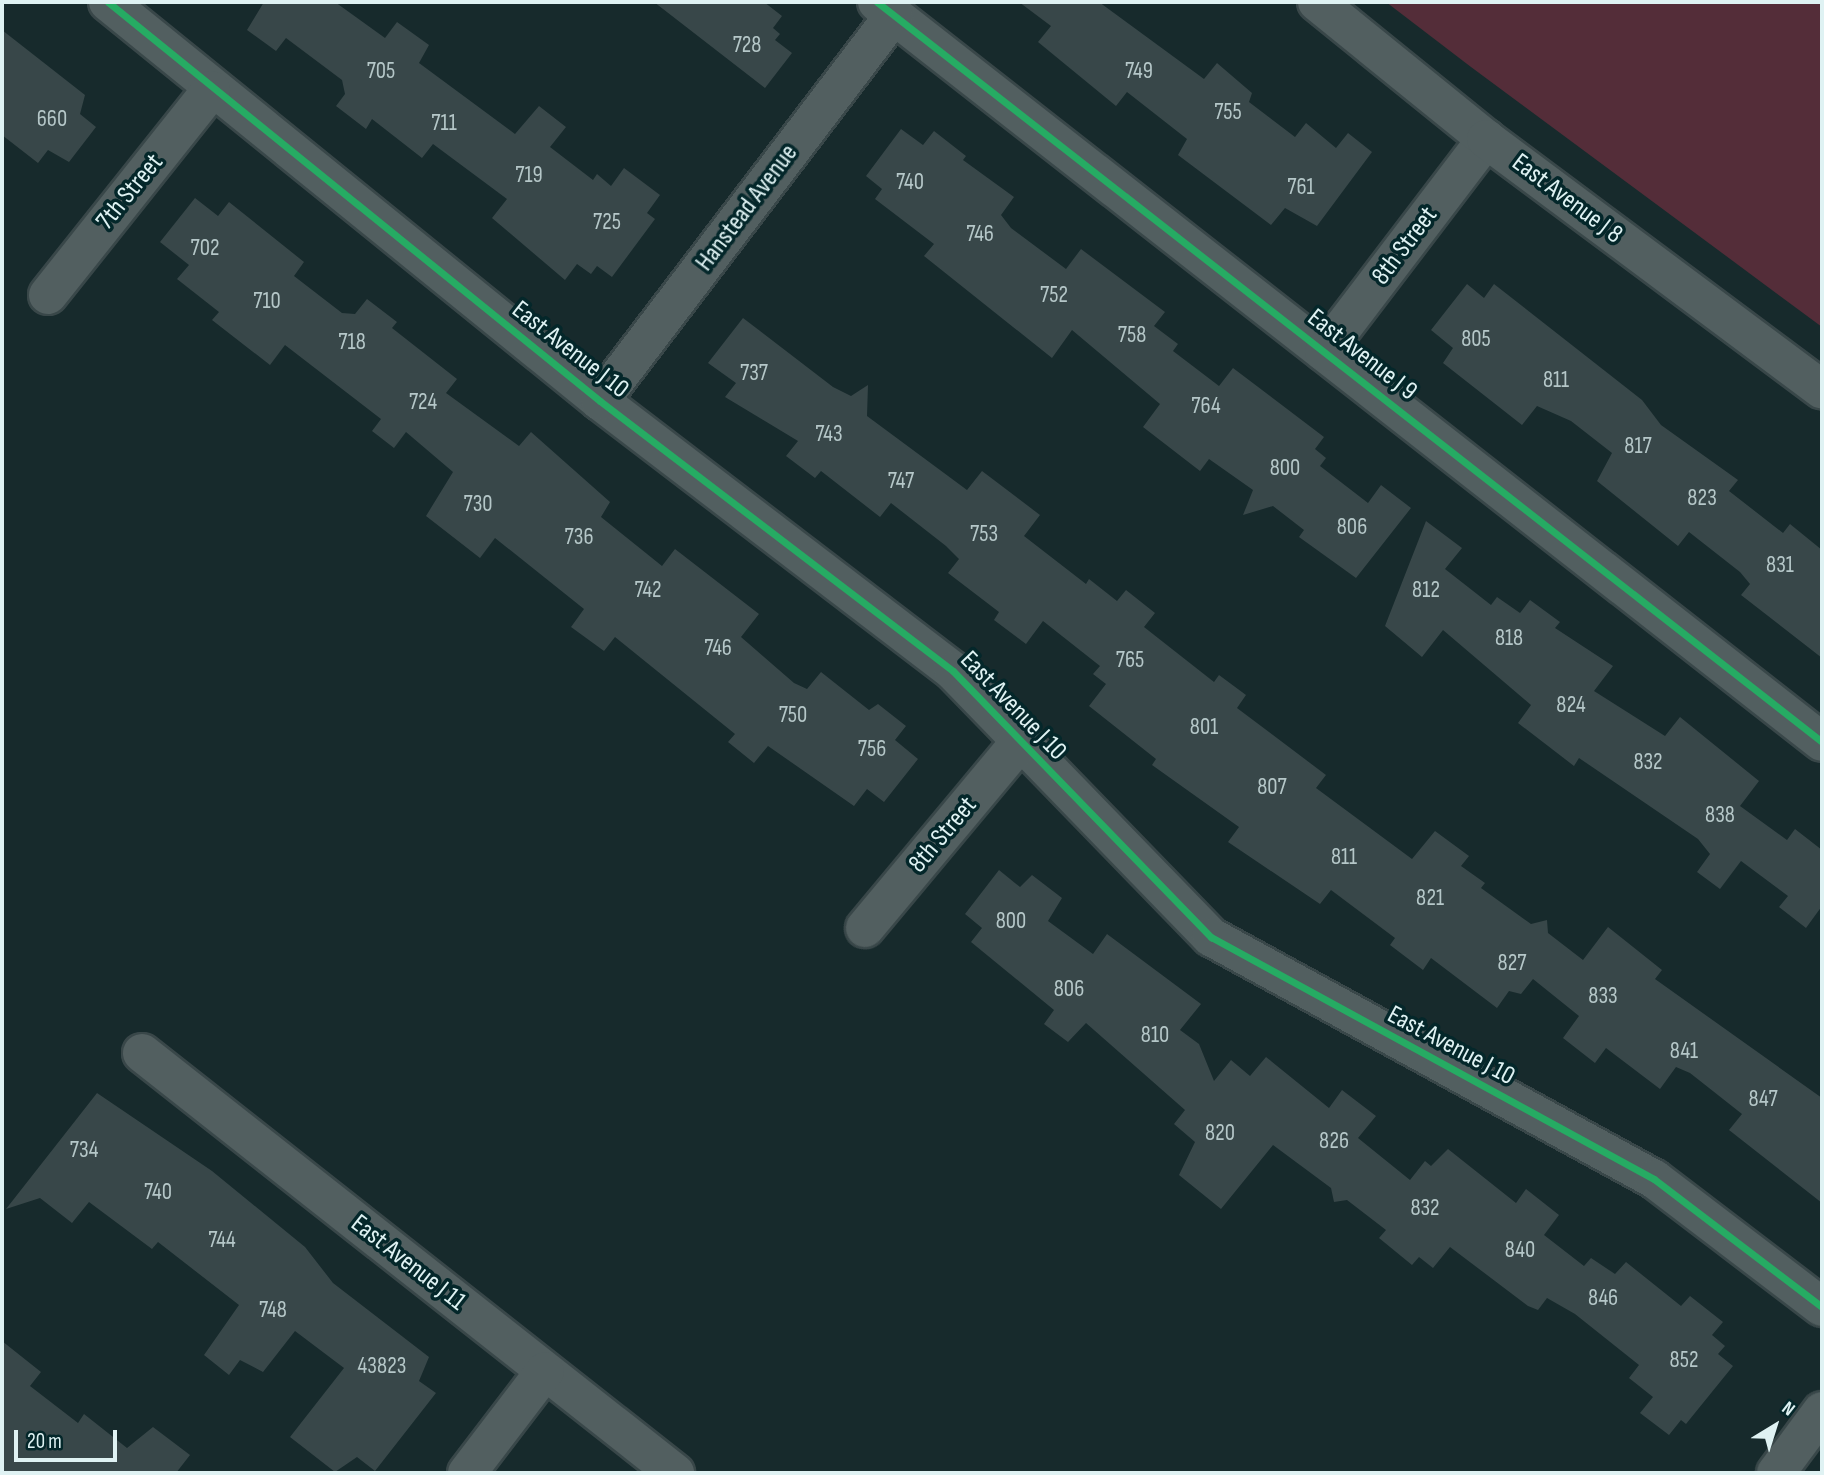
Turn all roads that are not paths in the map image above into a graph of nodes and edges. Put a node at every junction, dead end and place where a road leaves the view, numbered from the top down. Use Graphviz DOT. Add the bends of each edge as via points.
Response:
graph roads {
  1 [pos="108,2"];
  2 [pos="1317,2"];
  3 [pos="885,9"];
  4 [pos="211,90"];
  5 [pos="1486,139"];
  6 [pos="48,295"];
  7 [pos="1324,352"];
  8 [pos="1822,389"];
  9 [pos="600,401"];
  10 [pos="1822,742"];
  11 [pos="1020,743"];
  12 [pos="865,928"];
  13 [pos="142,1053"];
  14 [pos="1822,1307"];
  15 [pos="545,1371"];
  16 [pos="1822,1411"];
  17 [pos="467,1473"];
  18 [pos="675,1473"];
  19 [pos="1776,1473"];
  1 -- 4 [label="street, East Avenue J 10"];
  2 -- 5 [label="street, East Avenue J 8"];
  3 -- 7 [label="street, East Avenue J 9"];
  3 -- 9 [label="street, Hanstead Avenue"];
  4 -- 6 [label="street, 7th Street"];
  4 -- 9 [label="street, East Avenue J 10"];
  5 -- 7 [label="street, 8th Street"];
  5 -- 8 [label="street, East Avenue J 8"];
  7 -- 10 [label="street, East Avenue J 9"];
  9 -- 11 [label="street, East Avenue J 10" via="953,671"];
  11 -- 12 [label="street, 8th Street"];
  11 -- 14 [label="street, East Avenue J 10" via="1212,937 1654,1179"];
  13 -- 15 [label="street, East Avenue J 11"];
  15 -- 17 [label="street"];
  15 -- 18 [label="street, East Avenue J 11"];
  16 -- 19 [label="street"];
}
